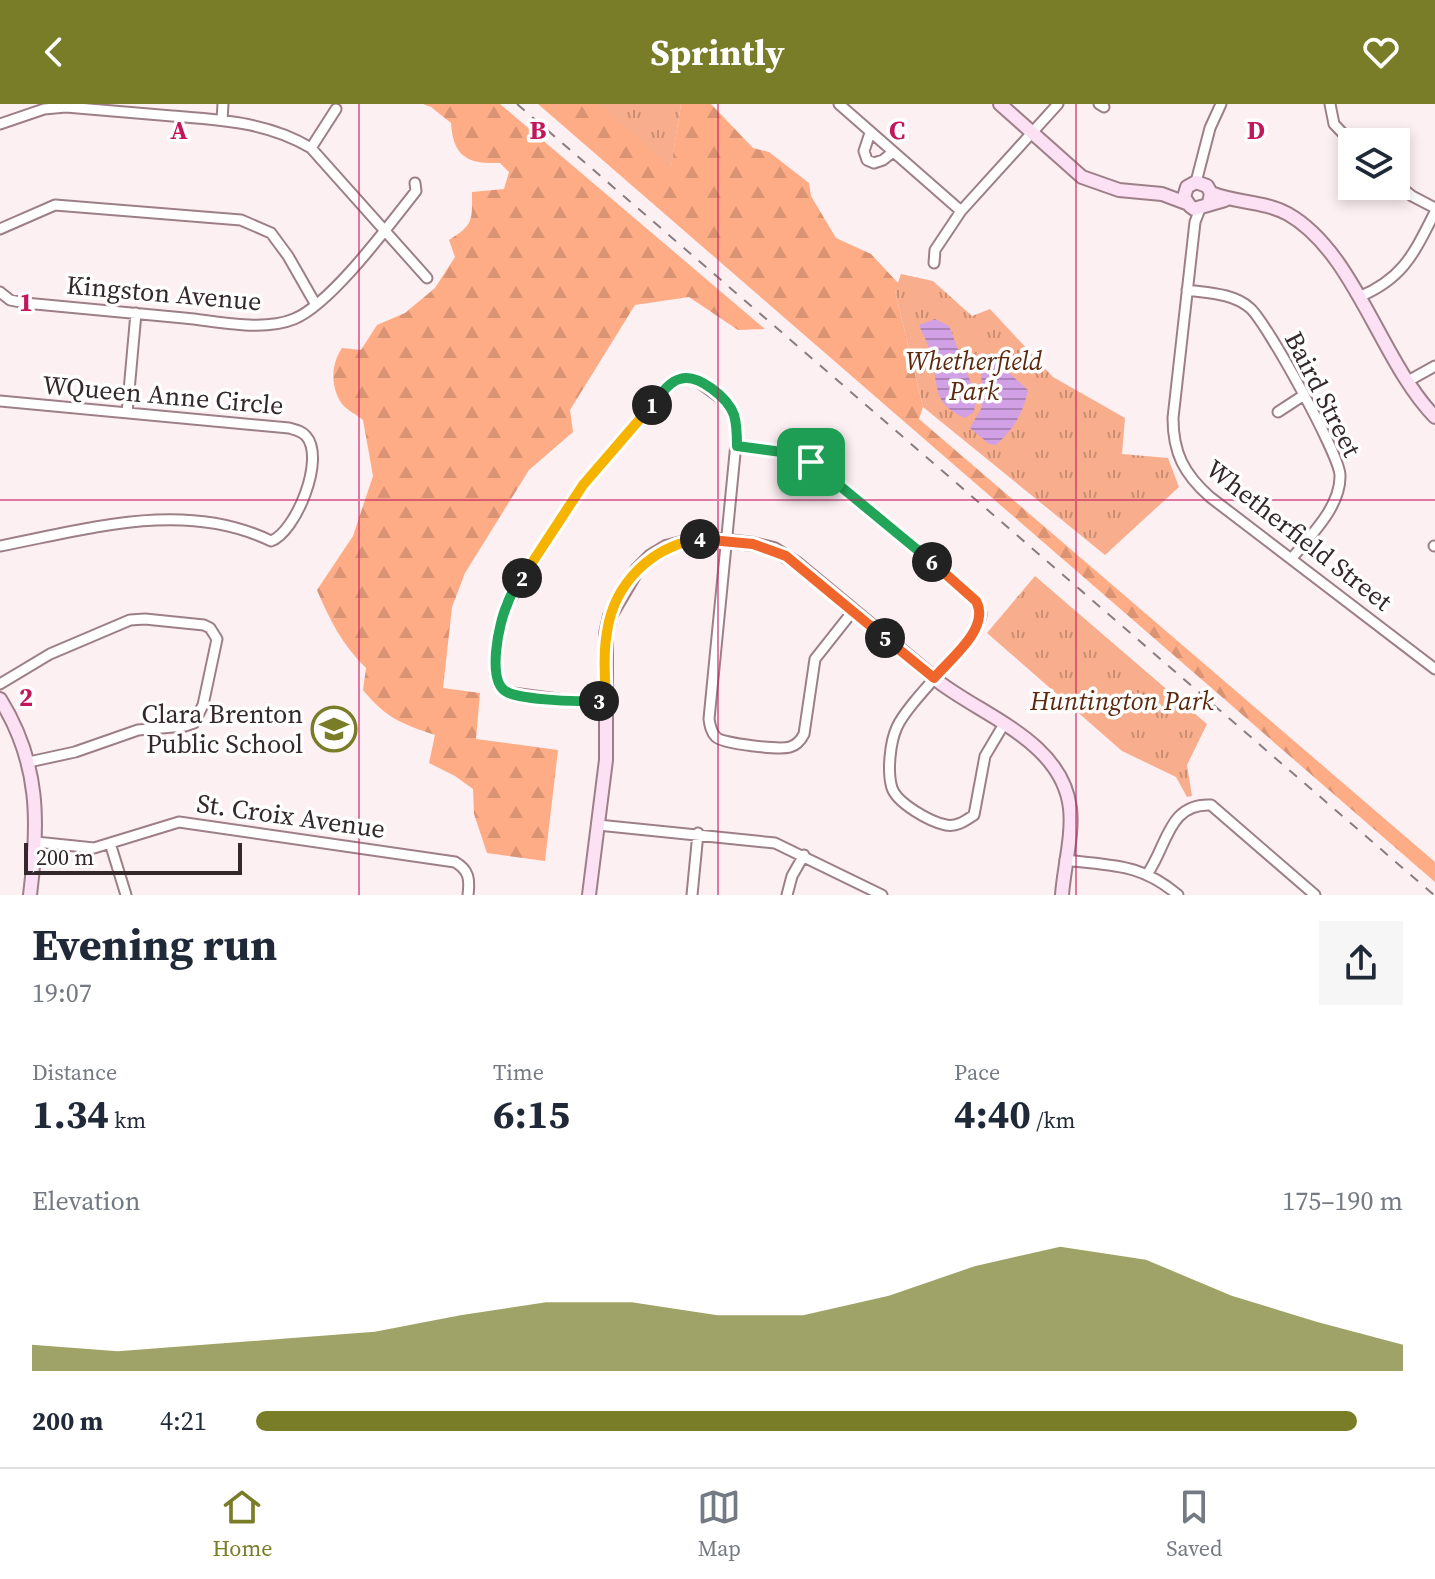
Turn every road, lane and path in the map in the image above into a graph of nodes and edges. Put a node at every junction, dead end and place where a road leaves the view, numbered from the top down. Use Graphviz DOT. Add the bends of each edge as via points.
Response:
graph roads {
  1 [pos="223,104"];
  2 [pos="839,104"];
  3 [pos="1000,104"];
  4 [pos="1058,104"];
  5 [pos="1221,104"];
  6 [pos="1330,104"];
  7 [pos="43,106"];
  8 [pos="121,108"];
  9 [pos="336,109"];
  10 [pos="222,120"];
  11 [pos="0,124"];
  12 [pos="1338,128"];
  13 [pos="870,133"];
  14 [pos="1032,133"];
  15 [pos="311,148"];
  16 [pos="893,152"];
  17 [pos="415,183"];
  18 [pos="1410,194"];
  19 [pos="1198,196"];
  20 [pos="1435,210"];
  21 [pos="961,211"];
  22 [pos="0,229"];
  23 [pos="386,230"];
  24 [pos="934,263"];
  25 [pos="427,278"];
  26 [pos="1187,290"];
  27 [pos="0,292"];
  28 [pos="1359,297"];
  29 [pos="316,305"];
  30 [pos="136,313"];
  31 [pos="1435,366"];
  32 [pos="1408,381"];
  33 [pos="1304,395"];
  34 [pos="0,401"];
  35 [pos="1278,412"];
  36 [pos="127,413"];
  37 [pos="1435,417"];
  38 [pos="737,446"];
  39 [pos="728,540"];
  40 [pos="0,546"];
  41 [pos="1292,558"];
  42 [pos="853,611"];
  43 [pos="1435,669"];
  44 [pos="934,678"];
  45 [pos="0,684"];
  46 [pos="0,699"];
  47 [pos="606,700"];
  48 [pos="1004,724"];
  49 [pos="29,762"];
  50 [pos="598,825"];
  51 [pos="698,833"];
  52 [pos="36,842"];
  53 [pos="110,843"];
  54 [pos="804,855"];
  55 [pos="1065,860"];
  56 [pos="1148,873"];
  57 [pos="30,895"];
  58 [pos="126,895"];
  59 [pos="468,895"];
  60 [pos="589,895"];
  61 [pos="692,895"];
  62 [pos="787,895"];
  63 [pos="882,895"];
  64 [pos="1062,895"];
  65 [pos="1178,895"];
  66 [pos="1315,895"];
  1 -- 10 [label="street"];
  2 -- 13 [label="street"];
  3 -- 14 [label="street"];
  4 -- 14 [label="street"];
  5 -- 19 [label="street, Whetherfield Street" via="1210,128"];
  6 -- 12 [label="street"];
  7 -- 8 [label="street"];
  7 -- 11 [label="street"];
  8 -- 10 [label="street"];
  9 -- 15 [label="street"];
  10 -- 15 [label="street" via="269,129"];
  13 -- 16 [label="street"];
  13 -- 16 [label="street" via="867,160 874,163"];
  14 -- 19 [label="street" via="1067,166 1099,185"];
  14 -- 21 [label="street"];
  15 -- 23 [label="street"];
  16 -- 21 [label="street"];
  17 -- 23 [label="street, Kingston Avenue" via="416,191"];
  18 -- 20 [label="street"];
  19 -- 26 [label="street, Whetherfield Street"];
  19 -- 28 [label="street" via="1274,208 1303,224 1318,236"];
  20 -- 28 [label="street" via="1404,268"];
  21 -- 24 [label="street" via="935,250"];
  22 -- 29 [label="street" via="55,205 241,220 271,233"];
  23 -- 25 [label="street"];
  23 -- 29 [label="street, Kingston Avenue"];
  26 -- 33 [label="street, Baird Street" via="1225,295 1249,307"];
  26 -- 41 [label="street, Whetherfield Street" via="1173,418 1176,453 1200,489"];
  27 -- 30 [label="street, Kingston Avenue" via="25,303"];
  28 -- 32 [label="street"];
  29 -- 30 [label="street, Kingston Avenue" via="292,320 261,325"];
  30 -- 36 [label="street"];
  31 -- 32 [label="street"];
  32 -- 37 [label="street"];
  33 -- 35 [label="street"];
  33 -- 41 [label="street, Baird Street" via="1340,475 1326,514"];
  34 -- 36 [label="street, WQueen Anne Circle"];
  36 -- 40 [label="street, WQueen Anne Circle" via="300,431 312,445 309,485 289,529 271,541 224,523 151,518"];
  38 -- 39 [label="street"];
  38 -- 44 [label="street" via="797,454 811,462 976,601 981,610 974,632"];
  38 -- 47 [label="street" via="730,405 693,378 674,381 583,485 507,605 495,673 506,692 580,702"];
  39 -- 42 [label="street" via="786,556"];
  39 -- 42 [label="street" via="709,719 715,736 724,742 790,747 800,741 815,659"];
  39 -- 47 [label="street" via="684,541 651,556 637,570 610,616"];
  41 -- 43 [label="street, Whetherfield Street"];
  42 -- 44 [label="street"];
  44 -- 48 [label="street"];
  44 -- 48 [label="street" via="895,730 892,789 909,808 947,826 974,815 985,756"];
  45 -- 49 [label="street" via="50,654 130,620 204,625 217,639 194,723 138,730"];
  46 -- 49 [label="street"];
  47 -- 50 [label="street"];
  48 -- 55 [label="street" via="1035,745 1063,782 1070,808"];
  49 -- 52 [label="street"];
  50 -- 51 [label="street"];
  50 -- 60 [label="street"];
  51 -- 54 [label="street" via="775,843"];
  51 -- 61 [label="street"];
  52 -- 53 [label="street, St. Croix Avenue" via="94,848"];
  52 -- 57 [label="street"];
  53 -- 58 [label="street"];
  53 -- 59 [label="street, St. Croix Avenue" via="179,822 237,829 455,862 468,874"];
  54 -- 62 [label="street"];
  54 -- 63 [label="street"];
  55 -- 56 [label="street"];
  55 -- 64 [label="street"];
  56 -- 65 [label="street"];
  56 -- 66 [label="street" via="1181,811 1211,805"];
}
